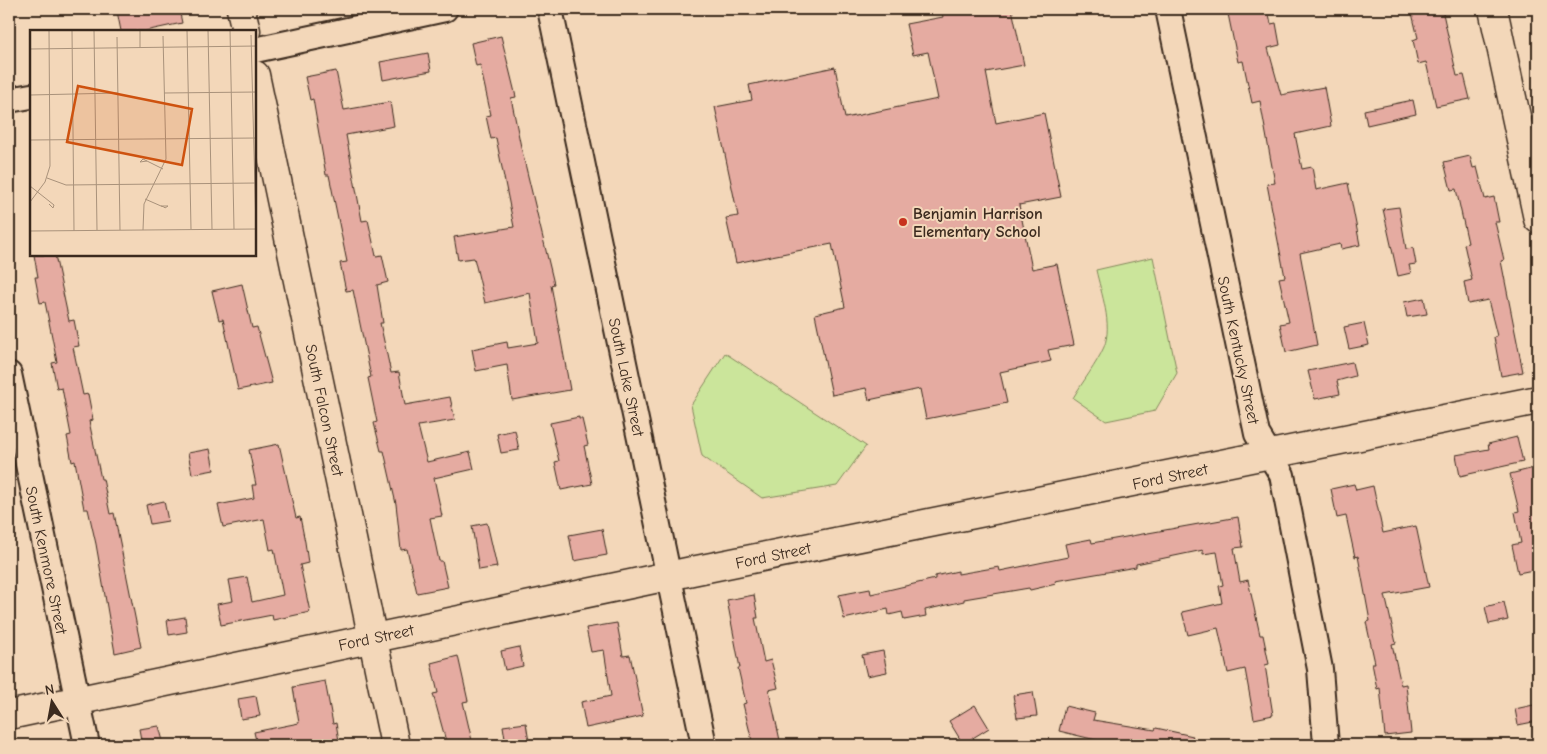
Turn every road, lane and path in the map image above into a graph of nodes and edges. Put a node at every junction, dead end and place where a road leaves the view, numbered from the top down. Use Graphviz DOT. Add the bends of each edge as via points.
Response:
graph roads {
  1 [pos="241,9"];
  2 [pos="445,9"];
  3 [pos="550,9"];
  4 [pos="1168,9"];
  5 [pos="1493,9"];
  6 [pos="246,30"];
  7 [pos="256,50"];
  8 [pos="256,80"];
  9 [pos="30,96"];
  10 [pos="9,100"];
  11 [pos="1538,219"];
  12 [pos="9,374"];
  13 [pos="1538,400"];
  14 [pos="1270,456"];
  15 [pos="669,576"];
  16 [pos="372,638"];
  17 [pos="78,701"];
  18 [pos="9,715"];
  19 [pos="87,745"];
  20 [pos="395,745"];
  21 [pos="704,745"];
  22 [pos="1326,745"];
  1 -- 6 [label="street"];
  2 -- 7 [label="street"];
  3 -- 15 [label="street, South Lake Street"];
  4 -- 14 [label="street, South Kentucky Street" via="1257,434"];
  5 -- 11 [label="street"];
  8 -- 16 [label="street, South Falcon Street"];
  9 -- 10 [label="street"];
  12 -- 17 [label="street, South Kenmore Street"];
  13 -- 14 [label="street, Ford Street"];
  14 -- 15 [label="street, Ford Street"];
  14 -- 22 [label="street, South Kentucky Street" via="1282,475 1318,659"];
  15 -- 16 [label="street, Ford Street"];
  15 -- 21 [label="street, South Lake Street"];
  16 -- 17 [label="street, Ford Street"];
  16 -- 20 [label="street, South Falcon Street"];
  17 -- 18 [label="street, Ford Street"];
  17 -- 19 [label="street, South Kenmore Street"];
}
